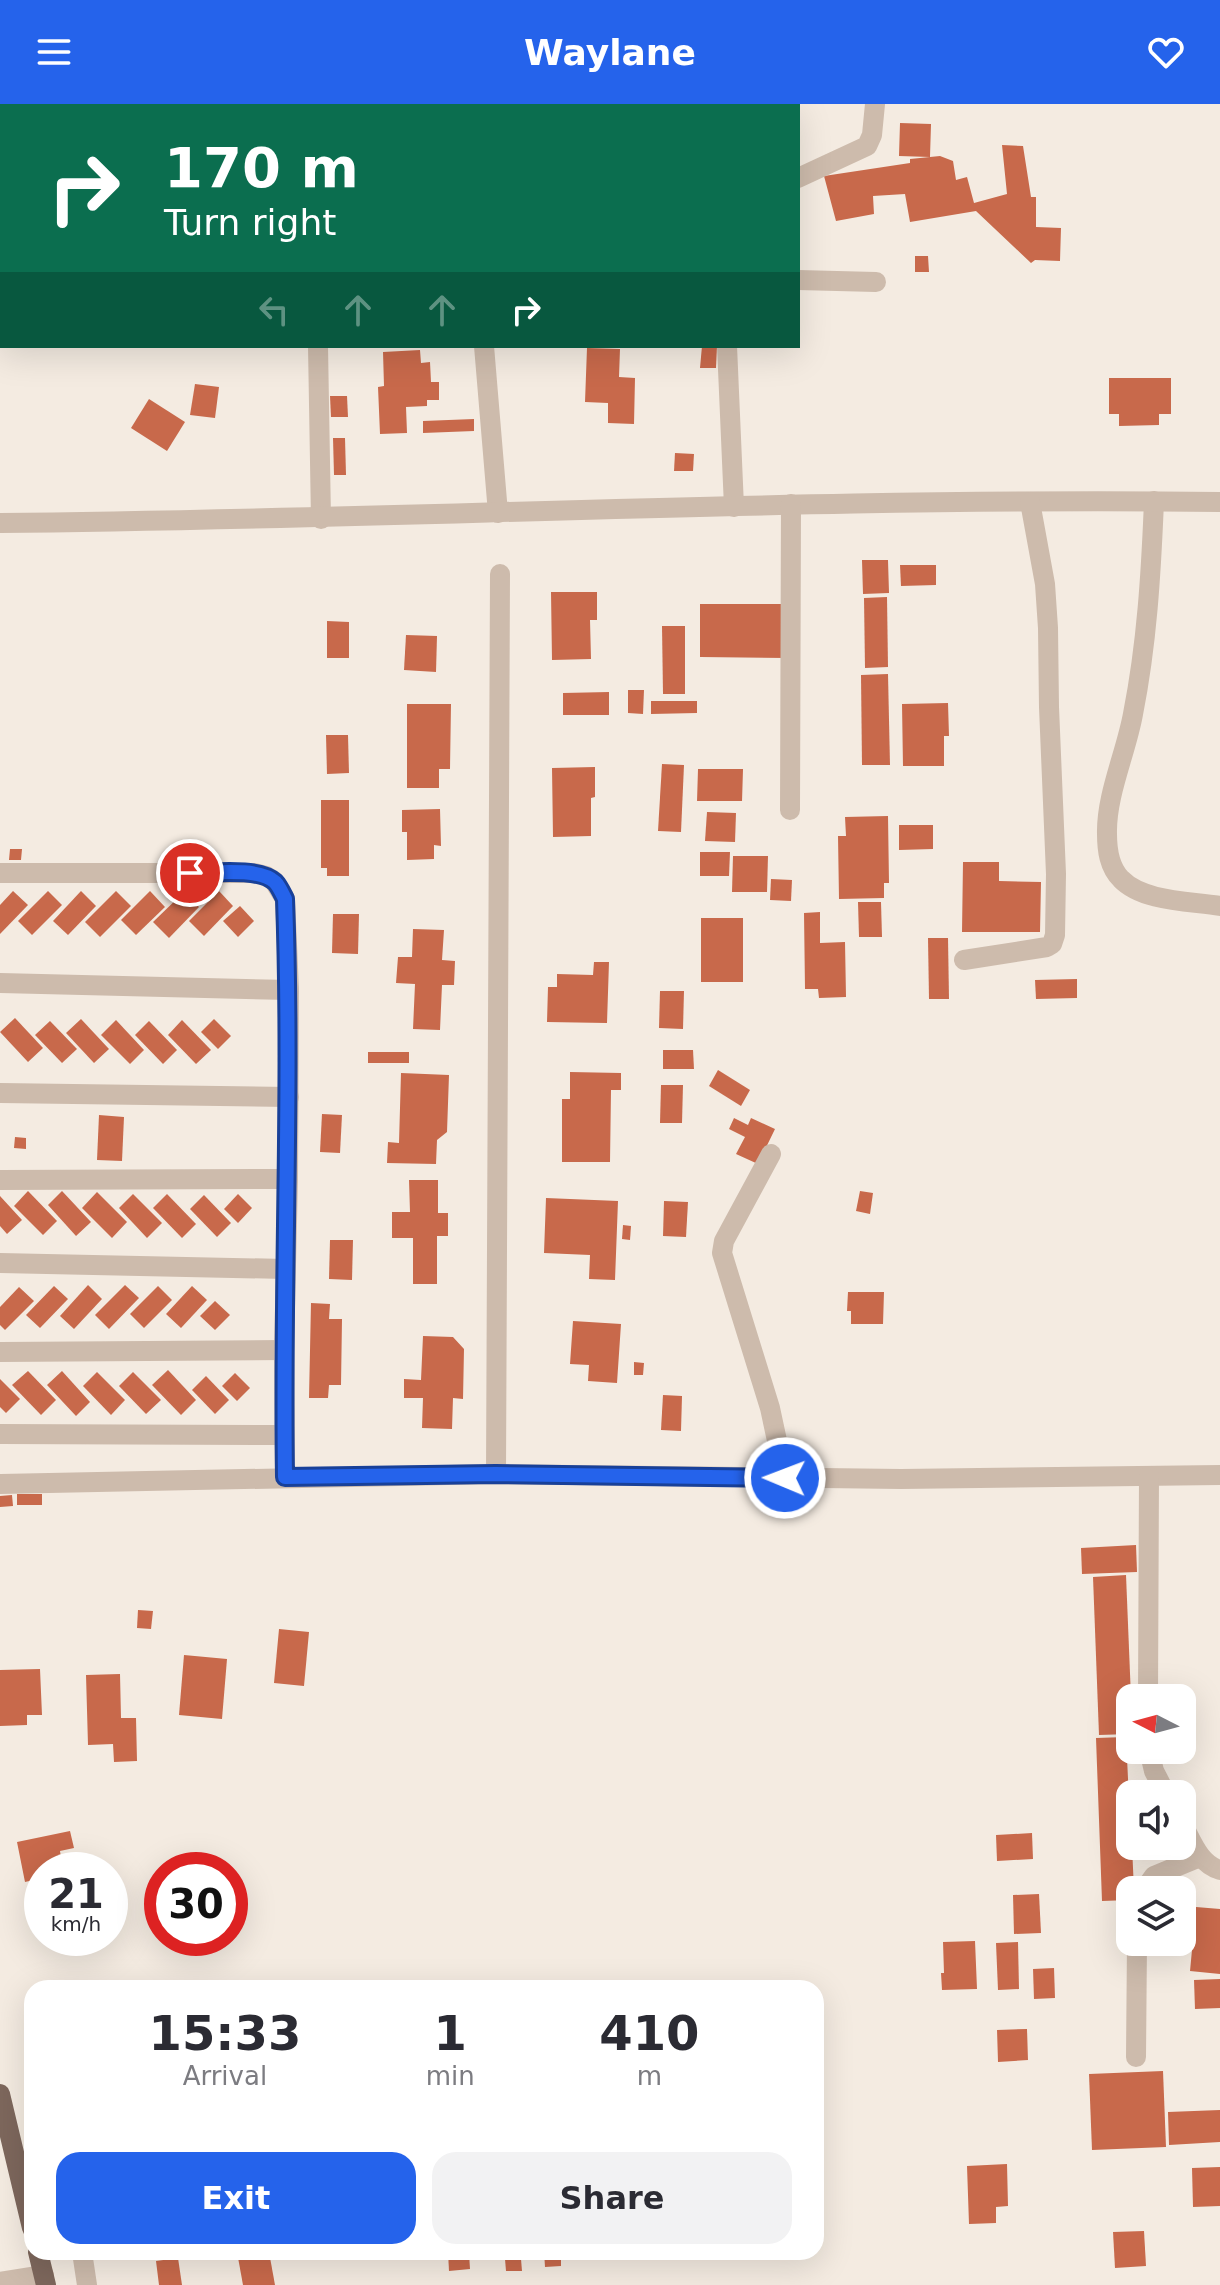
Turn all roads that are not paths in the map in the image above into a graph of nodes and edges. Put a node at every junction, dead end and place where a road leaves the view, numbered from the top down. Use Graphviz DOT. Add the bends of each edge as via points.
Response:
graph roads {
  1 [pos="875,104"];
  2 [pos="800,177"];
  3 [pos="800,280"];
  4 [pos="876,282"];
  5 [pos="318,348"];
  6 [pos="484,348"];
  7 [pos="727,348"];
  8 [pos="1154,501"];
  9 [pos="1030,502"];
  10 [pos="1220,502"];
  11 [pos="791,504"];
  12 [pos="734,507"];
  13 [pos="498,513"];
  14 [pos="321,519"];
  15 [pos="0,523"];
  16 [pos="500,574"];
  17 [pos="790,810"];
  18 [pos="0,873"];
  19 [pos="1220,906"];
  20 [pos="964,960"];
  21 [pos="0,983"];
  22 [pos="289,990"];
  23 [pos="0,1093"];
  24 [pos="289,1097"];
  25 [pos="771,1154"];
  26 [pos="288,1179"];
  27 [pos="0,1180"];
  28 [pos="0,1263"];
  29 [pos="285,1269"];
  30 [pos="284,1350"];
  31 [pos="0,1352"];
  32 [pos="0,1434"];
  33 [pos="284,1435"];
  34 [pos="496,1474"];
  35 [pos="1220,1475"];
  36 [pos="1149,1476"];
  37 [pos="285,1477"];
  38 [pos="785,1478"];
  39 [pos="0,1484"];
  40 [pos="1148,1684"];
  41 [pos="1196,1849"];
  42 [pos="1200,1857"];
  43 [pos="1220,1870"];
  44 [pos="1154,1876"];
  45 [pos="1137,1956"];
  46 [pos="1136,2057"];
  47 [pos="0,2094"];
  48 [pos="24,2194"];
  49 [pos="40,2260"];
  50 [pos="83,2260"];
  51 [pos="45,2280"];
  52 [pos="0,2282"];
  53 [pos="87,2285"];
  1 -- 2 [label="street" via="867,146"];
  3 -- 4 [label="street"];
  5 -- 14 [label="street"];
  6 -- 13 [label="street"];
  7 -- 12 [label="street"];
  8 -- 9 [label="street"];
  8 -- 10 [label="street"];
  8 -- 19 [label="street" via="1145,654 1110,807 1110,862 1122,880 1145,895"];
  9 -- 11 [label="street"];
  9 -- 20 [label="street" via="1045,584 1055,935 1047,947"];
  11 -- 12 [label="street"];
  11 -- 17 [label="street"];
  12 -- 13 [label="street"];
  13 -- 14 [label="street"];
  14 -- 15 [label="street"];
  16 -- 34 [label="street"];
  18 -- 22 [label="street" via="266,876 285,899"];
  21 -- 22 [label="street"];
  22 -- 24 [label="street"];
  23 -- 24 [label="street"];
  24 -- 26 [label="street"];
  25 -- 38 [label="street" via="722,1253 770,1408"];
  26 -- 27 [label="street"];
  26 -- 29 [label="street"];
  28 -- 29 [label="street"];
  29 -- 30 [label="street"];
  30 -- 31 [label="street"];
  30 -- 33 [label="street"];
  32 -- 33 [label="street"];
  33 -- 37 [label="street"];
  34 -- 37 [label="street"];
  34 -- 38 [label="street"];
  35 -- 36 [label="street"];
  36 -- 38 [label="street"];
  36 -- 40 [label="street"];
  37 -- 39 [label="street"];
  41 -- 42 [label="street"];
  42 -- 43 [label="street"];
  42 -- 44 [label="street"];
  45 -- 46 [label="street"];
  47 -- 48 [label="main road"];
  49 -- 51 [label="main road"];
  50 -- 53 [label="street"];
  51 -- 52 [label="street"];
}
